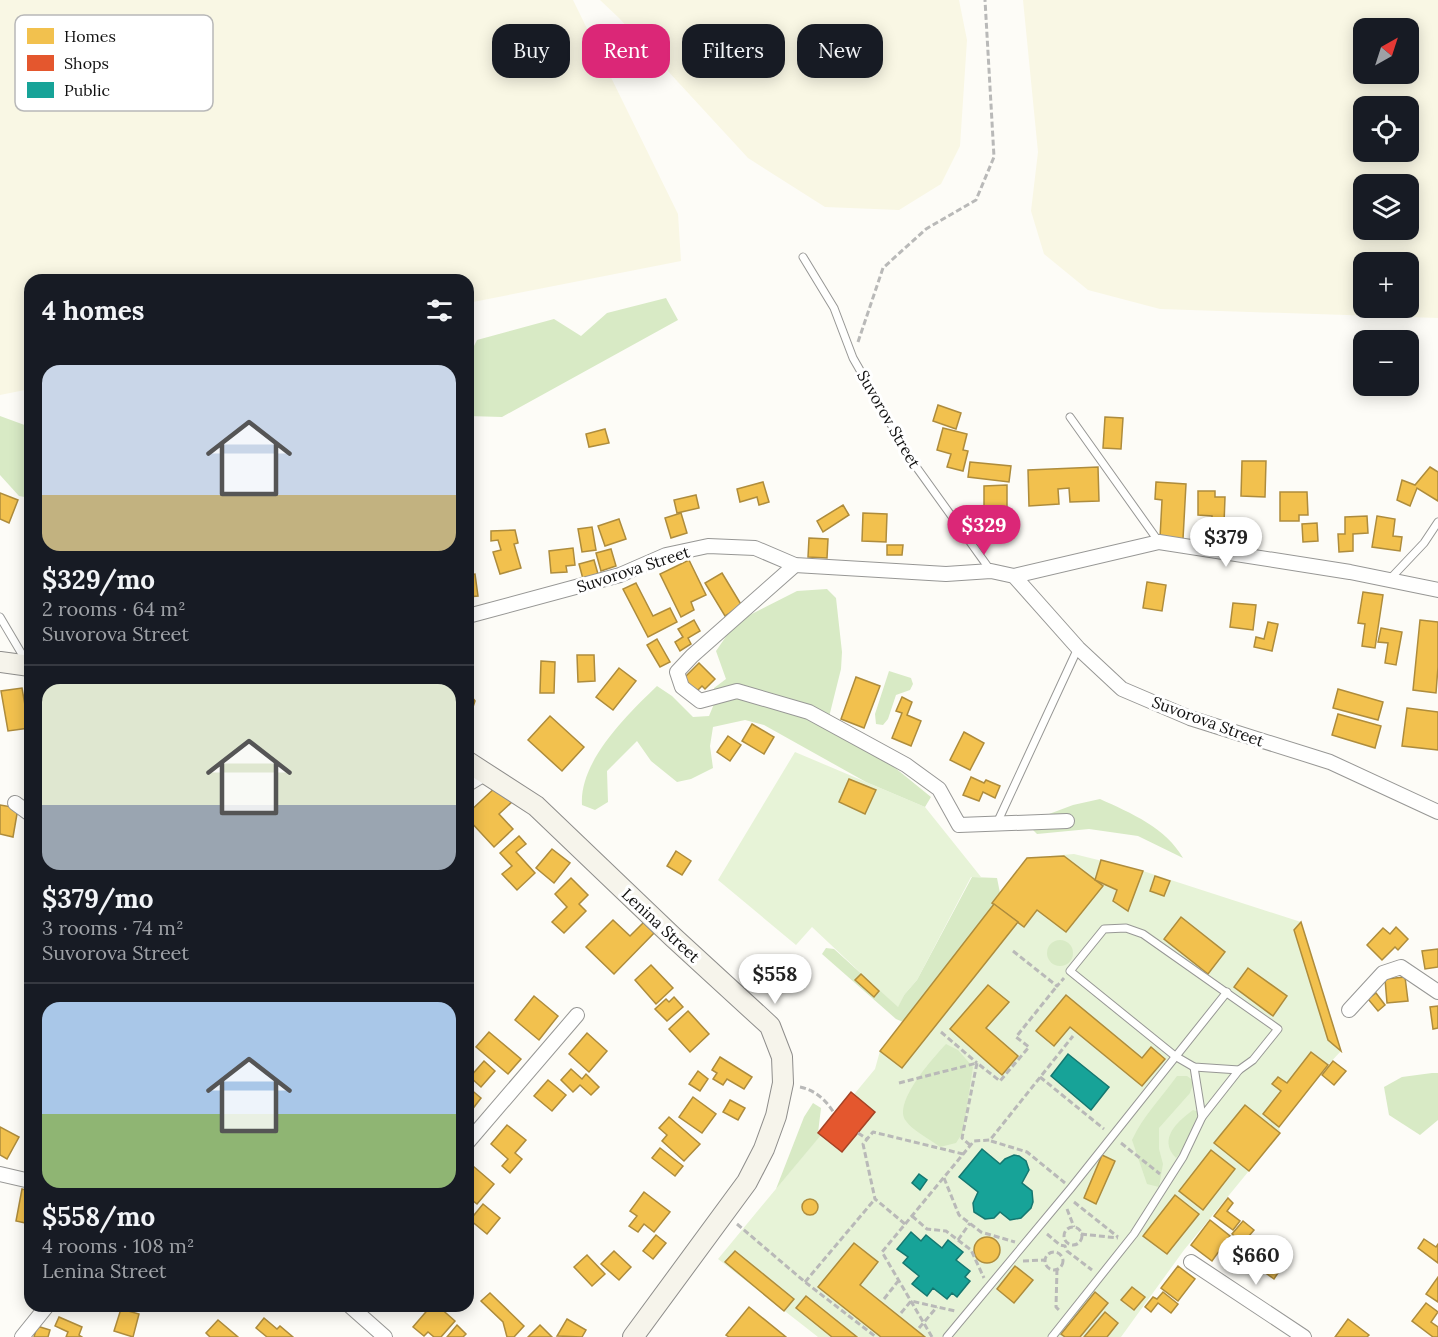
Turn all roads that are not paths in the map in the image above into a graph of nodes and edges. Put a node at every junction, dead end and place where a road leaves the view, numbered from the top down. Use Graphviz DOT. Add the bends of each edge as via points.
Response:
graph roads {
  1 [pos="803,257"];
  2 [pos="1070,417"];
  3 [pos="1438,522"];
  4 [pos="1159,542"];
  5 [pos="795,565"];
  6 [pos="991,571"];
  7 [pos="1014,576"];
  8 [pos="1389,580"];
  9 [pos="1438,590"];
  10 [pos="474,614"];
  11 [pos="0,617"];
  12 [pos="1078,648"];
  13 [pos="24,658"];
  14 [pos="0,662"];
  15 [pos="24,665"];
  16 [pos="474,766"];
  17 [pos="486,773"];
  18 [pos="474,780"];
  19 [pos="15,803"];
  20 [pos="24,810"];
  21 [pos="1438,812"];
  22 [pos="1067,821"];
  23 [pos="996,824"];
  24 [pos="1227,992"];
  25 [pos="1438,992"];
  26 [pos="1349,1010"];
  27 [pos="577,1016"];
  28 [pos="1175,1056"];
  29 [pos="1194,1067"];
  30 [pos="1239,1070"];
  31 [pos="1202,1118"];
  32 [pos="474,1135"];
  33 [pos="0,1174"];
  34 [pos="24,1180"];
  35 [pos="1191,1262"];
  36 [pos="42,1312"];
  37 [pos="357,1312"];
  38 [pos="22,1337"];
  39 [pos="385,1337"];
  40 [pos="633,1337"];
  41 [pos="948,1337"];
  42 [pos="1052,1337"];
  43 [pos="1304,1337"];
  1 -- 6 [label="lane, Suvorov Street" via="834,308 853,358 912,461"];
  2 -- 4 [label="lane"];
  3 -- 8 [label="lane"];
  4 -- 7 [label="street, Suvorova Street"];
  4 -- 8 [label="street, Suvorova Street"];
  5 -- 6 [label="street, Suvorova Street" via="946,574"];
  5 -- 10 [label="street, Suvorova Street" via="755,548 708,546 666,555 620,575"];
  5 -- 23 [label="street" via="677,672 682,687 700,700 737,690 809,712 906,765 939,789 959,825"];
  6 -- 7 [label="street, Suvorova Street"];
  7 -- 12 [label="street, Suvorova Street"];
  8 -- 9 [label="street, Suvorova Street"];
  11 -- 13 [label="lane"];
  12 -- 21 [label="street, Suvorova Street" via="1122,689 1190,718 1330,762"];
  12 -- 23 [label="lane"];
  14 -- 15 [label="main road"];
  16 -- 17 [label="main road, Lenina Street"];
  17 -- 18 [label="street"];
  17 -- 40 [label="main road, Lenina Street" via="536,806 770,1026 782,1057 783,1083 776,1116 747,1182"];
  19 -- 20 [label="street"];
  22 -- 23 [label="street"];
  24 -- 28 [label="lane"];
  24 -- 28 [label="lane" via="1143,934 1126,928 1104,929 1070,971"];
  24 -- 30 [label="lane" via="1278,1029 1253,1060"];
  25 -- 26 [label="street" via="1401,967 1383,973"];
  27 -- 32 [label="street"];
  28 -- 29 [label="lane"];
  28 -- 41 [label="lane"];
  29 -- 30 [label="lane"];
  29 -- 31 [label="lane"];
  30 -- 31 [label="lane"];
  31 -- 42 [label="lane" via="1183,1157 1134,1234"];
  33 -- 34 [label="street"];
  35 -- 43 [label="street"];
  36 -- 38 [label="street"];
  37 -- 39 [label="street"];
}
